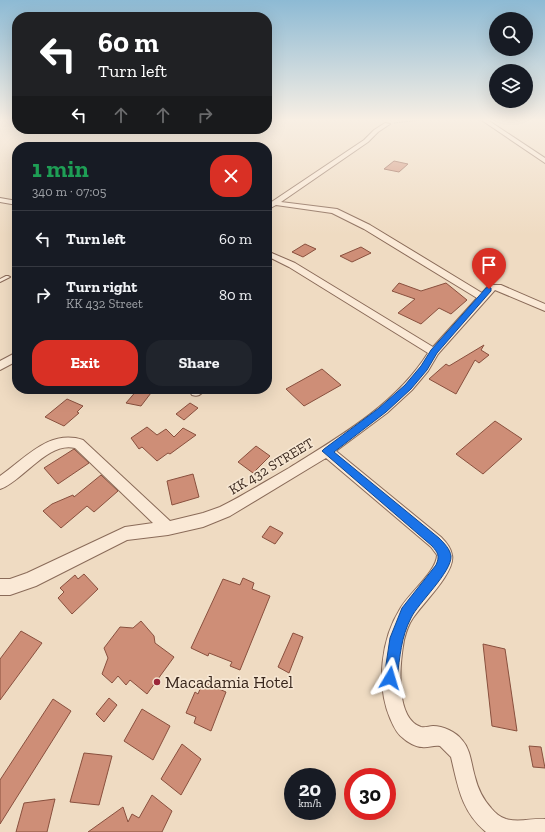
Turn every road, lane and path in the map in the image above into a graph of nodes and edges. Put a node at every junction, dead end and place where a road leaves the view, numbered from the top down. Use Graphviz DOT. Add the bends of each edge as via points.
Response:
graph roads {
  1 [pos="341,158"];
  2 [pos="0,200"];
  3 [pos="12,203"];
  4 [pos="272,204"];
  5 [pos="272,205"];
  6 [pos="272,255"];
  7 [pos="8,277"];
  8 [pos="0,281"];
  9 [pos="482,296"];
  10 [pos="545,308"];
  11 [pos="434,352"];
  12 [pos="12,359"];
  13 [pos="0,366"];
  14 [pos="327,451"];
  15 [pos="0,483"];
  16 [pos="168,528"];
  17 [pos="0,587"];
  18 [pos="545,830"];
  1 -- 4 [label="street"];
  2 -- 3 [label="street"];
  5 -- 9 [label="street" via="334,211"];
  6 -- 11 [label="street"];
  7 -- 8 [label="lane"];
  9 -- 10 [label="street, KK 432 STREET" via="492,287 498,287"];
  9 -- 11 [label="street, KK 432 STREET"];
  11 -- 14 [label="street, KK 432 STREET" via="408,387"];
  12 -- 13 [label="street"];
  14 -- 16 [label="street, KK 432 STREET" via="225,512"];
  14 -- 18 [label="street" via="436,542 444,554 440,569 407,612 396,638 390,678 392,695 407,730 421,738 443,736 456,747 461,756 468,792 478,809 492,824 511,831"];
  15 -- 16 [label="street" via="44,451 58,444 74,441"];
  16 -- 17 [label="street, KK 432 STREET" via="126,534 30,580 10,587"];
}
